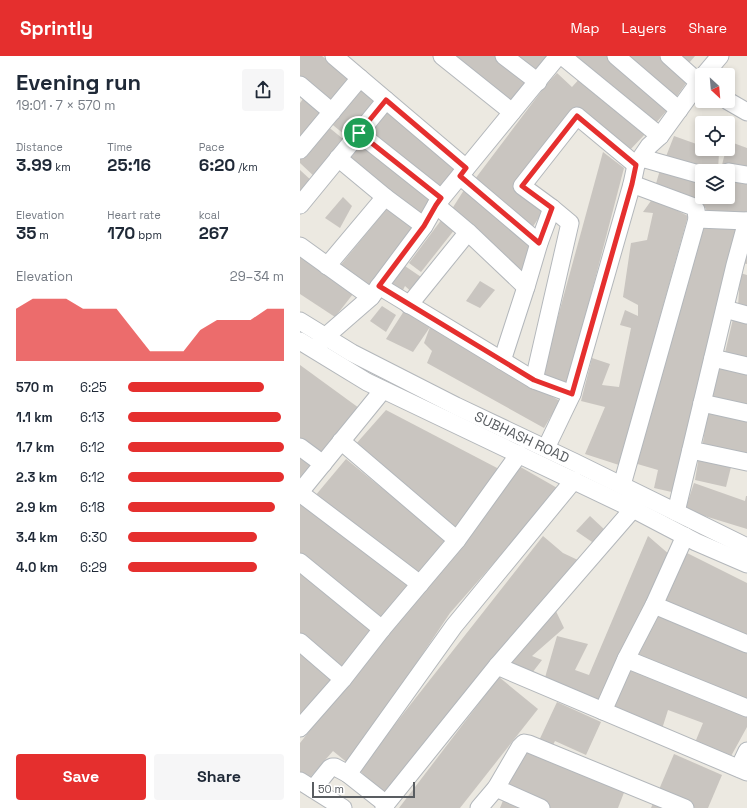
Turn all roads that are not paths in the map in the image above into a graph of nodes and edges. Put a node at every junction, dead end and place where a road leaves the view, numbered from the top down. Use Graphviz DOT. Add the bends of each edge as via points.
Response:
graph roads {
  1 [pos="334,56"];
  2 [pos="442,56"];
  3 [pos="504,56"];
  4 [pos="558,56"];
  5 [pos="562,56"];
  6 [pos="616,56"];
  7 [pos="670,56"];
  8 [pos="720,56"];
  9 [pos="711,68"];
  10 [pos="695,75"];
  11 [pos="360,78"];
  12 [pos="538,82"];
  13 [pos="695,89"];
  14 [pos="302,90"];
  15 [pos="386,100"];
  16 [pos="735,105"];
  17 [pos="679,110"];
  18 [pos="332,112"];
  19 [pos="512,112"];
  20 [pos="747,112"];
  21 [pos="359,133"];
  22 [pos="660,136"];
  23 [pos="300,150"];
  24 [pos="338,158"];
  25 [pos="639,161"];
  26 [pos="463,172"];
  27 [pos="695,173"];
  28 [pos="735,173"];
  29 [pos="747,175"];
  30 [pos="632,184"];
  31 [pos="385,197"];
  32 [pos="439,202"];
  33 [pos="300,205"];
  34 [pos="552,208"];
  35 [pos="697,219"];
  36 [pos="747,221"];
  37 [pos="424,226"];
  38 [pos="468,232"];
  39 [pos="539,243"];
  40 [pos="300,246"];
  41 [pos="327,266"];
  42 [pos="741,267"];
  43 [pos="526,287"];
  44 [pos="375,292"];
  45 [pos="409,305"];
  46 [pos="725,309"];
  47 [pos="747,315"];
  48 [pos="300,321"];
  49 [pos="326,337"];
  50 [pos="307,346"];
  51 [pos="713,358"];
  52 [pos="502,360"];
  53 [pos="747,366"];
  54 [pos="534,380"];
  55 [pos="383,390"];
  56 [pos="572,394"];
  57 [pos="702,403"];
  58 [pos="747,413"];
  59 [pos="341,441"];
  60 [pos="300,447"];
  61 [pos="546,448"];
  62 [pos="691,450"];
  63 [pos="519,454"];
  64 [pos="747,462"];
  65 [pos="323,464"];
  66 [pos="574,480"];
  67 [pos="622,485"];
  68 [pos="300,492"];
  69 [pos="633,509"];
  70 [pos="676,512"];
  71 [pos="686,536"];
  72 [pos="457,540"];
  73 [pos="747,547"];
  74 [pos="300,562"];
  75 [pos="747,564"];
  76 [pos="420,584"];
  77 [pos="654,605"];
  78 [pos="382,629"];
  79 [pos="300,642"];
  80 [pos="747,644"];
  81 [pos="626,659"];
  82 [pos="496,666"];
  83 [pos="343,679"];
  84 [pos="747,708"];
  85 [pos="603,711"];
  86 [pos="301,722"];
  87 [pos="747,751"];
  88 [pos="743,770"];
  89 [pos="348,774"];
  90 [pos="306,785"];
  91 [pos="496,788"];
  92 [pos="385,806"];
  93 [pos="343,808"];
  94 [pos="480,808"];
  95 [pos="541,808"];
  96 [pos="685,808"];
  1 -- 11 [label="street"];
  2 -- 19 [label="street"];
  3 -- 12 [label="street"];
  4 -- 12 [label="street"];
  5 -- 22 [label="street"];
  6 -- 17 [label="street"];
  7 -- 10 [label="street"];
  8 -- 9 [label="street"];
  11 -- 15 [label="street"];
  11 -- 18 [label="street"];
  12 -- 19 [label="street"];
  13 -- 17 [label="street"];
  14 -- 18 [label="street"];
  15 -- 21 [label="street"];
  15 -- 26 [label="street"];
  16 -- 20 [label="street"];
  17 -- 22 [label="street"];
  18 -- 23 [label="street"];
  19 -- 26 [label="street"];
  21 -- 24 [label="street"];
  21 -- 32 [label="street"];
  22 -- 25 [label="street"];
  24 -- 31 [label="street"];
  24 -- 33 [label="street"];
  25 -- 27 [label="street"];
  25 -- 30 [label="street"];
  25 -- 34 [label="street" via="577,116 522,186"];
  26 -- 32 [label="street"];
  26 -- 39 [label="street"];
  28 -- 29 [label="street"];
  30 -- 35 [label="street" via="694,207"];
  30 -- 56 [label="street"];
  31 -- 37 [label="street"];
  31 -- 41 [label="street"];
  32 -- 37 [label="street"];
  32 -- 38 [label="street"];
  34 -- 39 [label="street"];
  34 -- 54 [label="street" via="570,223"];
  35 -- 36 [label="street"];
  35 -- 67 [label="street"];
  36 -- 42 [label="street"];
  37 -- 44 [label="street"];
  38 -- 43 [label="street"];
  38 -- 45 [label="street"];
  39 -- 43 [label="street"];
  40 -- 41 [label="street"];
  41 -- 44 [label="street"];
  42 -- 46 [label="street"];
  43 -- 52 [label="street"];
  44 -- 45 [label="street"];
  44 -- 49 [label="street"];
  45 -- 52 [label="street"];
  46 -- 47 [label="street"];
  46 -- 51 [label="street"];
  48 -- 49 [label="street, SUBHASH ROAD"];
  49 -- 50 [label="street"];
  49 -- 61 [label="street, SUBHASH ROAD" via="456,406"];
  50 -- 55 [label="street, SUBHASH ROAD"];
  51 -- 53 [label="street"];
  51 -- 57 [label="street"];
  52 -- 54 [label="street"];
  54 -- 56 [label="street"];
  55 -- 59 [label="street"];
  55 -- 63 [label="street, SUBHASH ROAD"];
  56 -- 61 [label="street"];
  57 -- 58 [label="street"];
  57 -- 62 [label="street"];
  59 -- 65 [label="street"];
  59 -- 72 [label="street"];
  60 -- 65 [label="street"];
  61 -- 67 [label="street, SUBHASH ROAD"];
  62 -- 64 [label="street"];
  62 -- 70 [label="street"];
  63 -- 66 [label="street, SUBHASH ROAD"];
  63 -- 72 [label="street"];
  65 -- 68 [label="street"];
  66 -- 69 [label="street, SUBHASH ROAD"];
  66 -- 89 [label="street" via="454,626"];
  67 -- 70 [label="street, SUBHASH ROAD"];
  68 -- 76 [label="street"];
  69 -- 71 [label="street, SUBHASH ROAD"];
  69 -- 82 [label="street"];
  70 -- 73 [label="street, SUBHASH ROAD"];
  71 -- 75 [label="street, SUBHASH ROAD"];
  71 -- 77 [label="street"];
  72 -- 76 [label="street"];
  74 -- 78 [label="street"];
  76 -- 78 [label="street"];
  77 -- 80 [label="street"];
  77 -- 81 [label="street"];
  78 -- 83 [label="street"];
  79 -- 83 [label="street"];
  81 -- 84 [label="street"];
  81 -- 85 [label="street"];
  82 -- 85 [label="street"];
  82 -- 92 [label="street"];
  83 -- 86 [label="street"];
  85 -- 88 [label="street"];
  87 -- 88 [label="street"];
  89 -- 90 [label="street" via="332,767"];
  89 -- 92 [label="street"];
  90 -- 93 [label="street"];
  91 -- 94 [label="street"];
  91 -- 95 [label="street"];
  91 -- 96 [label="street" via="524,743"];
}
